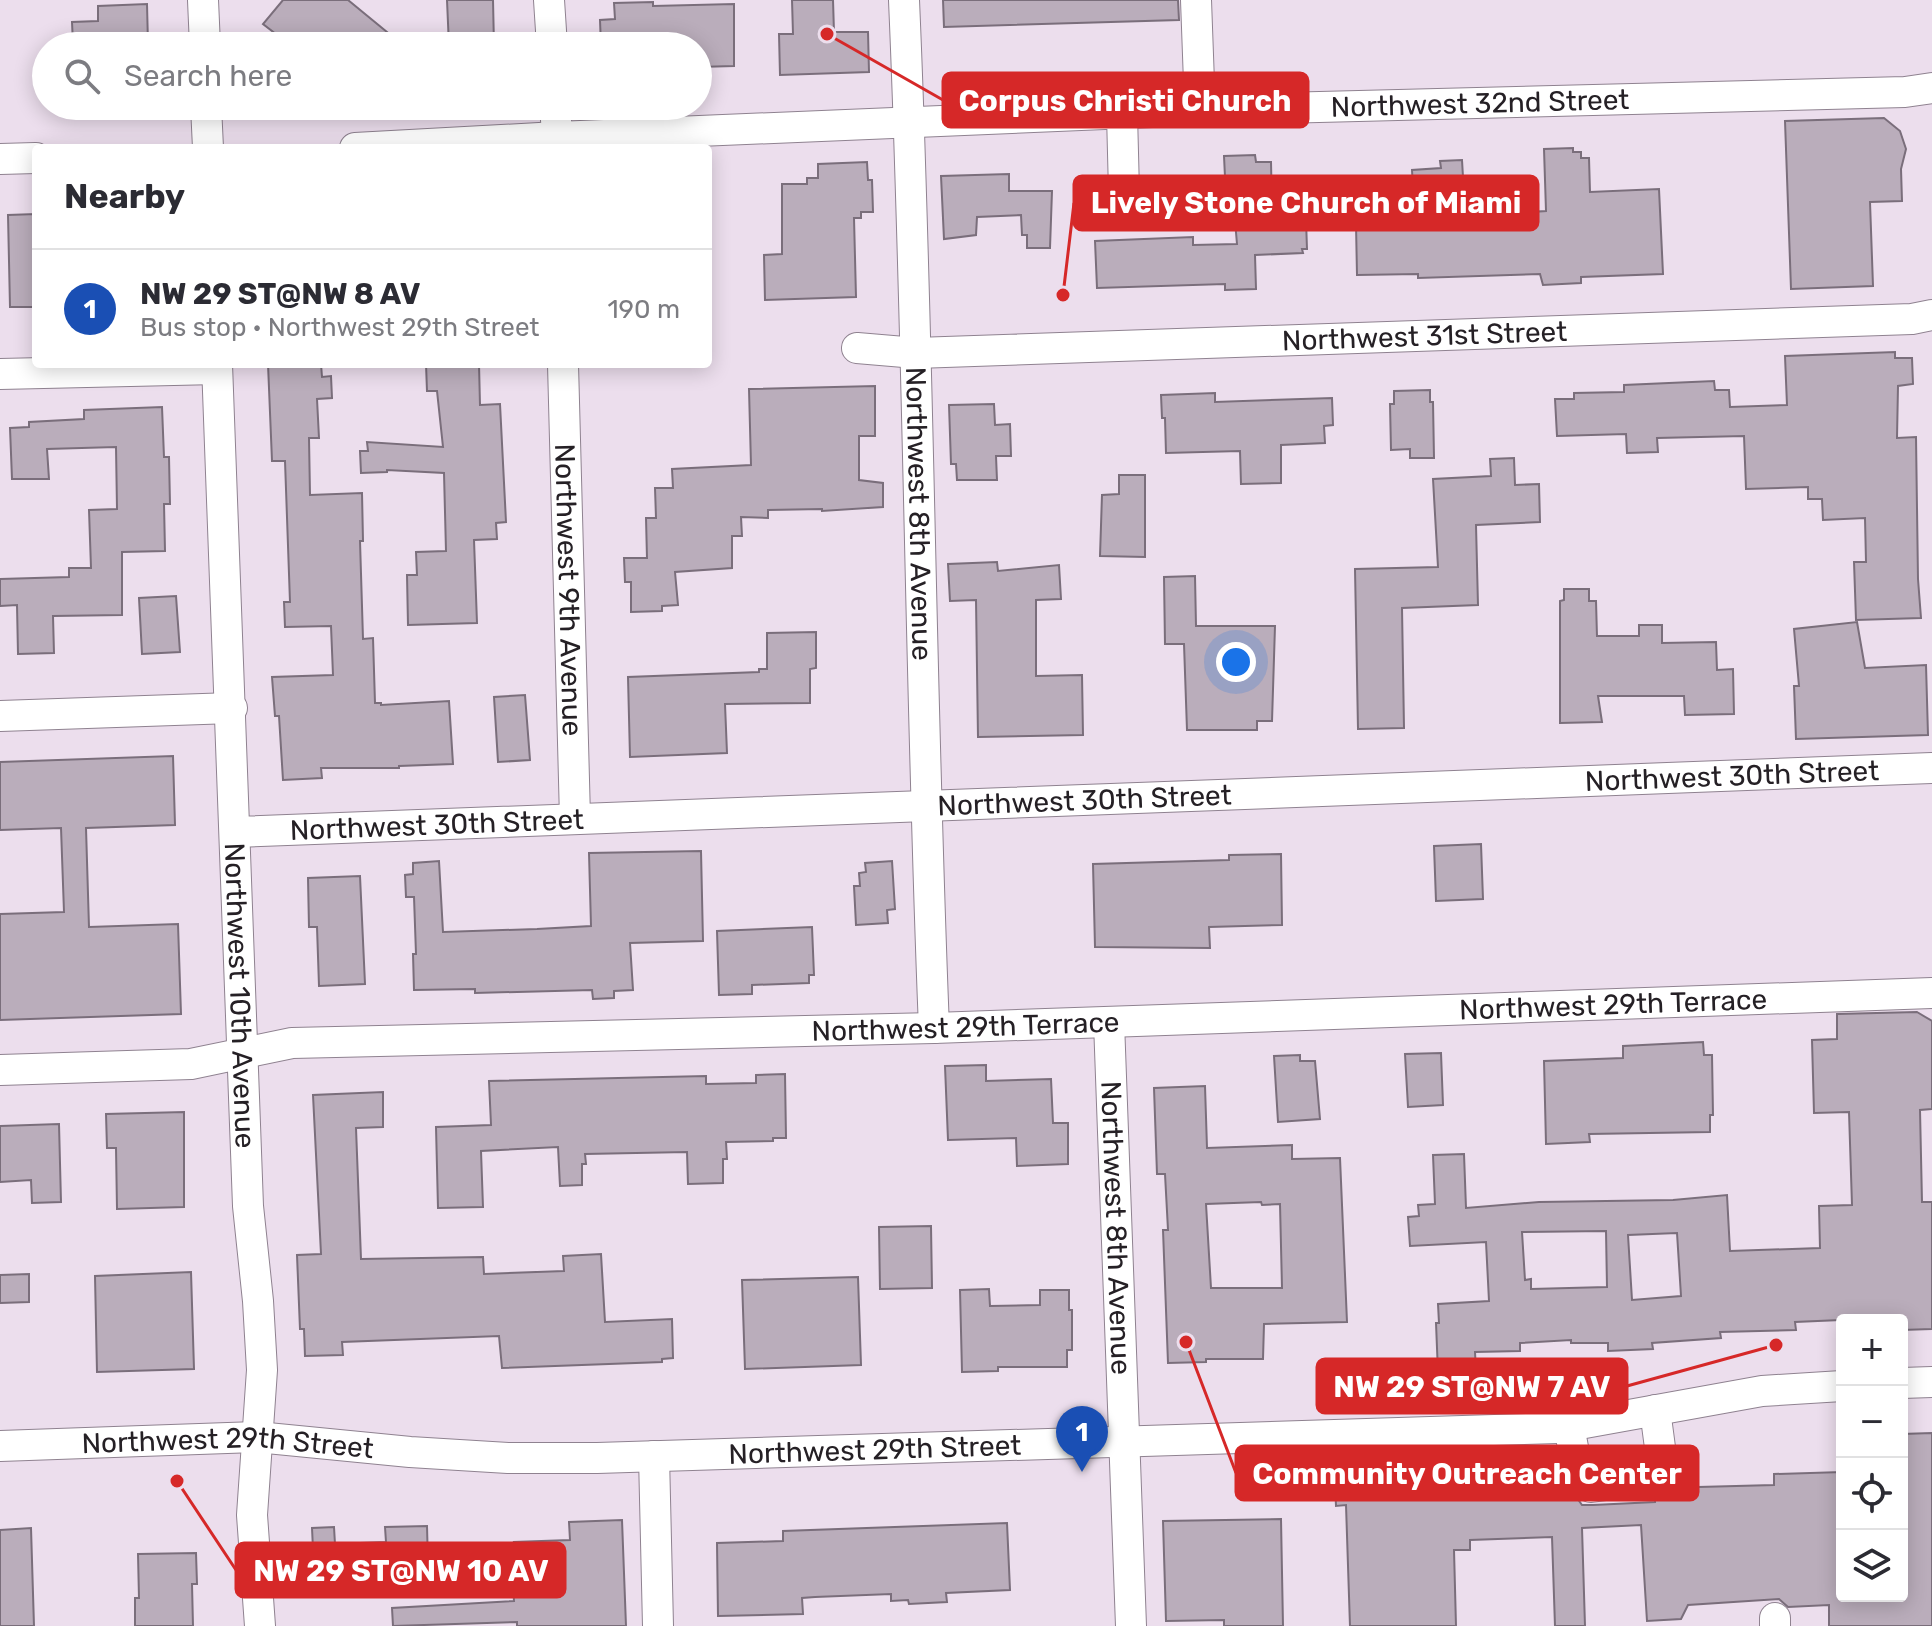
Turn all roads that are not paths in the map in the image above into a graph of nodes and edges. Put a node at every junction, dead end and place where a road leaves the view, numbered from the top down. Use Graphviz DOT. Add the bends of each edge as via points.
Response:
graph roads {
  1 [pos="203,0"];
  2 [pos="549,0"];
  3 [pos="904,0"];
  4 [pos="1196,0"];
  5 [pos="204,32"];
  6 [pos="551,32"];
  7 [pos="1932,88"];
  8 [pos="1200,110"];
  9 [pos="1122,114"];
  10 [pos="207,120"];
  11 [pos="556,120"];
  12 [pos="909,123"];
  13 [pos="558,142"];
  14 [pos="208,144"];
  15 [pos="490,144"];
  16 [pos="32,158"];
  17 [pos="0,159"];
  18 [pos="1124,192"];
  19 [pos="1932,315"];
  20 [pos="857,348"];
  21 [pos="916,353"];
  22 [pos="186,368"];
  23 [pos="217,368"];
  24 [pos="563,368"];
  25 [pos="0,374"];
  26 [pos="232,708"];
  27 [pos="0,716"];
  28 [pos="1932,768"];
  29 [pos="925,805"];
  30 [pos="575,818"];
  31 [pos="235,832"];
  32 [pos="1932,993"];
  33 [pos="1109,1022"];
  34 [pos="934,1028"];
  35 [pos="243,1053"];
  36 [pos="0,1070"];
  37 [pos="1932,1382"];
  38 [pos="1908,1383"];
  39 [pos="1836,1386"];
  40 [pos="1655,1410"];
  41 [pos="1569,1426"];
  42 [pos="257,1437"];
  43 [pos="1125,1442"];
  44 [pos="0,1446"];
  45 [pos="654,1456"];
  46 [pos="260,1626"];
  47 [pos="658,1626"];
  48 [pos="1131,1626"];
  1 -- 5 [label="street"];
  2 -- 6 [label="street"];
  3 -- 12 [label="street, Northwest 8th Avenue"];
  4 -- 8 [label="street"];
  7 -- 8 [label="street, Northwest 32nd Street"];
  8 -- 9 [label="street, Northwest 32nd Street"];
  9 -- 12 [label="street, Northwest 32nd Street"];
  9 -- 18 [label="street"];
  10 -- 14 [label="street"];
  11 -- 13 [label="street"];
  12 -- 13 [label="street, Northwest 32nd Street"];
  12 -- 21 [label="street, Northwest 8th Avenue"];
  13 -- 15 [label="street, Northwest 32nd Street"];
  16 -- 17 [label="street"];
  19 -- 21 [label="street, Northwest 31st Street"];
  20 -- 21 [label="street, Northwest 31st Street"];
  21 -- 29 [label="street, Northwest 8th Avenue"];
  22 -- 25 [label="street"];
  23 -- 26 [label="street, Northwest 10th Avenue"];
  24 -- 30 [label="street, Northwest 9th Avenue"];
  26 -- 27 [label="street"];
  26 -- 31 [label="street, Northwest 10th Avenue"];
  28 -- 29 [label="street, Northwest 30th Street"];
  29 -- 30 [label="street, Northwest 30th Street"];
  29 -- 34 [label="street, Northwest 8th Avenue"];
  30 -- 31 [label="street, Northwest 30th Street"];
  31 -- 35 [label="street, Northwest 10th Avenue"];
  32 -- 33 [label="street, Northwest 29th Terrace"];
  33 -- 34 [label="street, Northwest 29th Terrace"];
  33 -- 43 [label="street, Northwest 8th Avenue"];
  34 -- 35 [label="street, Northwest 29th Terrace" via="292,1043"];
  35 -- 36 [label="street, Northwest 29th Terrace" via="191,1064"];
  35 -- 42 [label="street, Northwest 10th Avenue" via="248,1206 262,1370"];
  37 -- 38 [label="street"];
  39 -- 40 [label="street, Northwest 29th Street" via="1762,1391"];
  40 -- 41 [label="street, Northwest 29th Street"];
  40 -- 41 [label="street" via="1661,1455 1644,1480 1591,1487 1577,1469"];
  41 -- 43 [label="street, Northwest 29th Street"];
  42 -- 44 [label="street, Northwest 29th Street"];
  42 -- 45 [label="street, Northwest 29th Street" via="508,1458"];
  42 -- 46 [label="street, Northwest 10th Avenue" via="252,1515"];
  43 -- 45 [label="street, Northwest 29th Street"];
  43 -- 48 [label="street, Northwest 8th Avenue"];
  45 -- 47 [label="street"];
}
